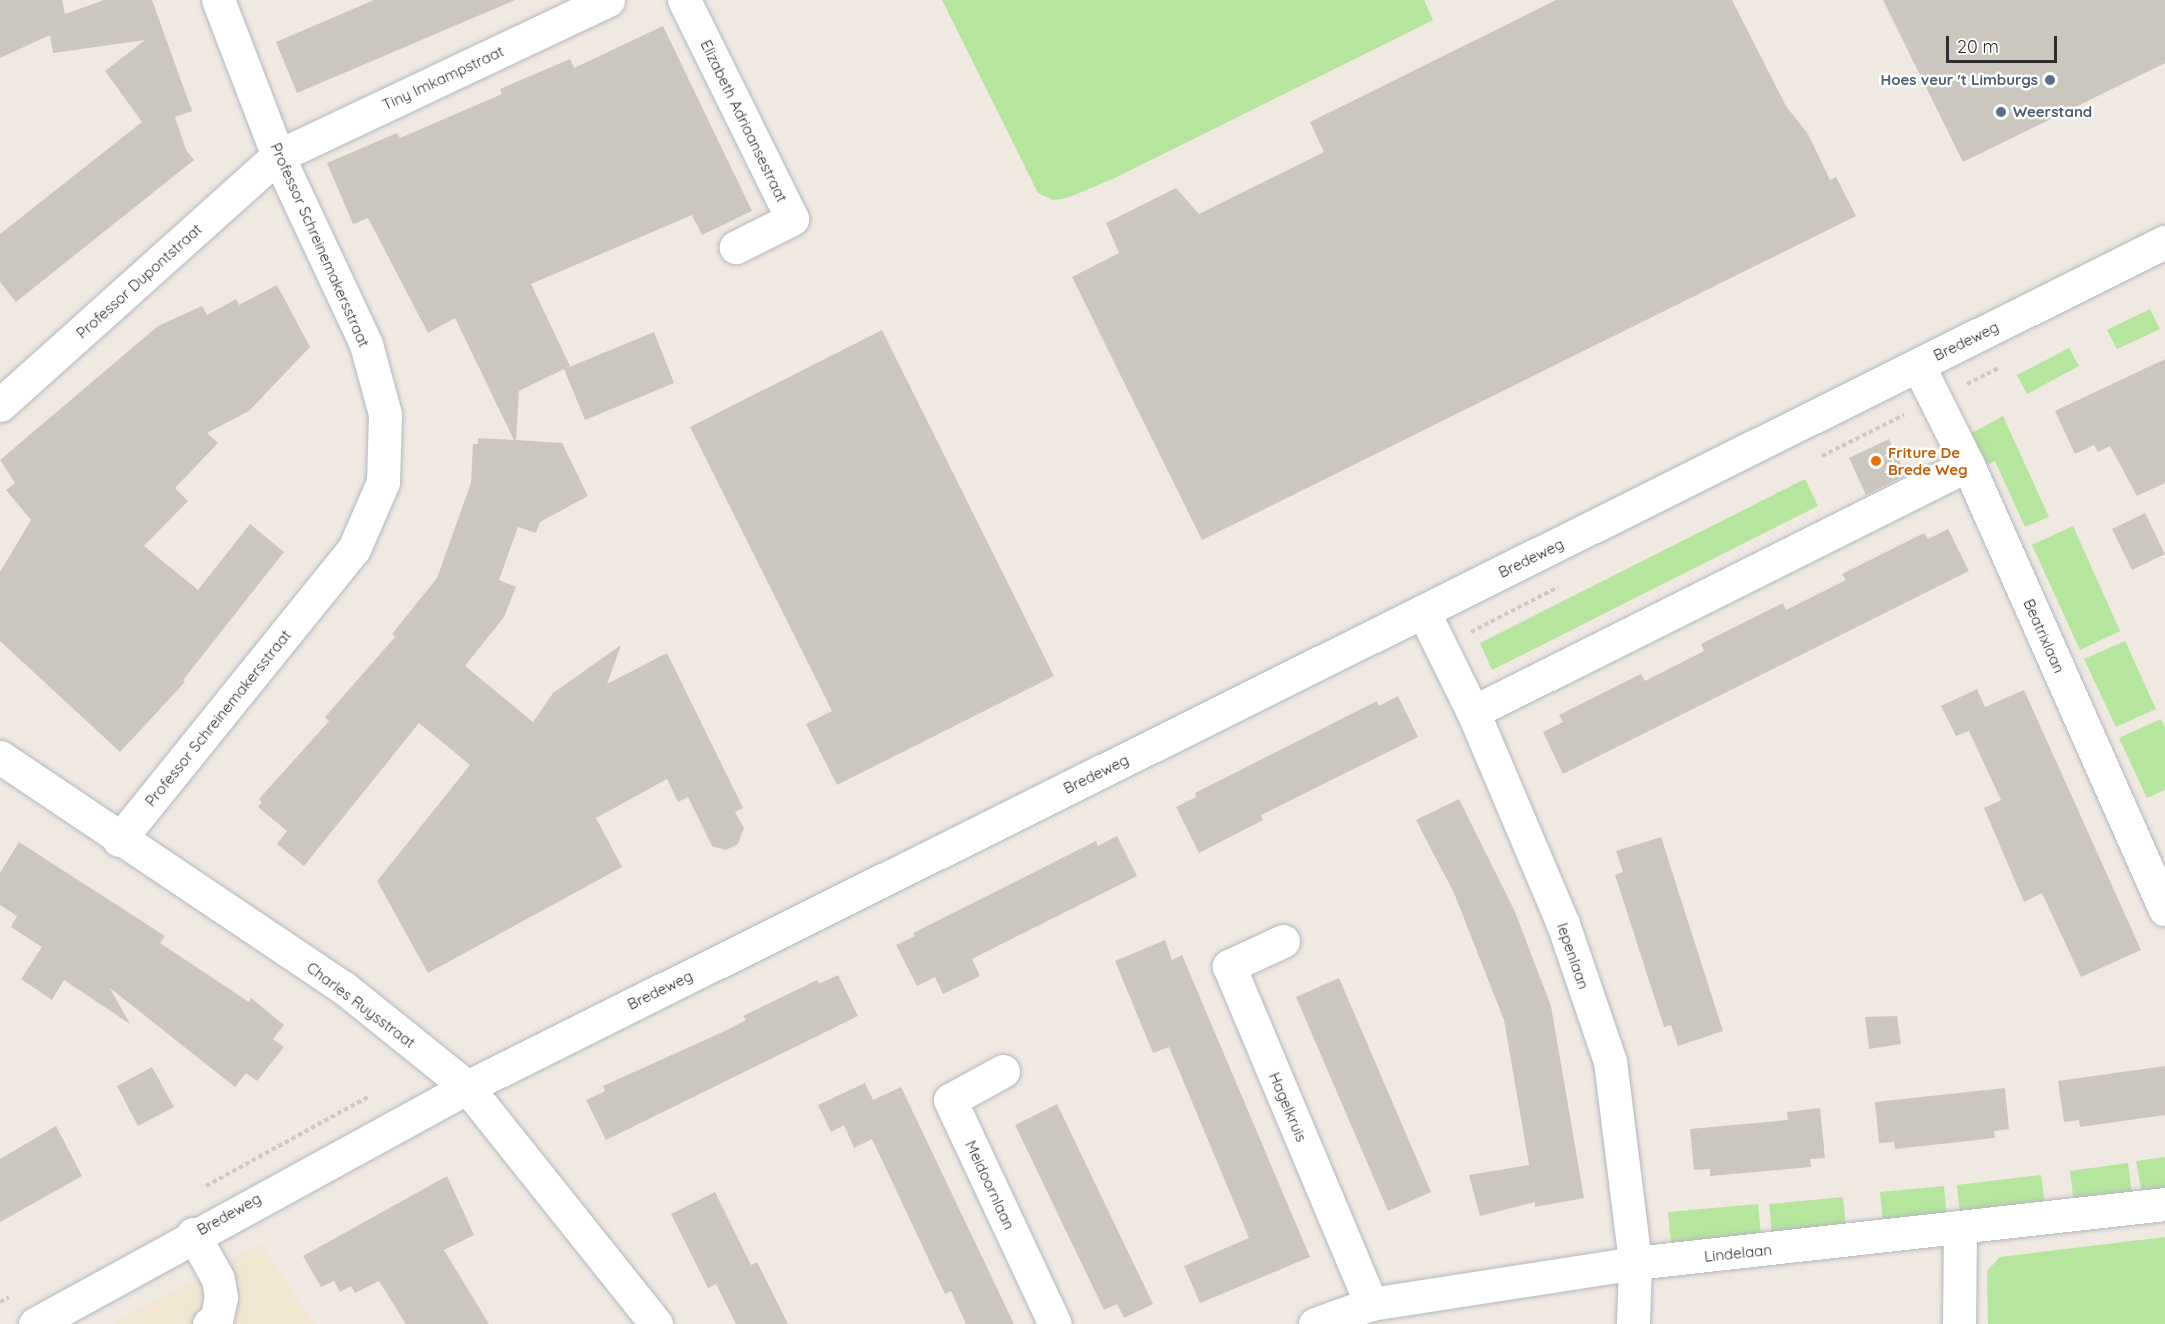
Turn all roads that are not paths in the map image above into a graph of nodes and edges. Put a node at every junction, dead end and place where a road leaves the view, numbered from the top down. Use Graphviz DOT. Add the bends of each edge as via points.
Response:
graph roads {
  1 [pos="218,0"];
  2 [pos="608,0"];
  3 [pos="684,0"];
  4 [pos="278,156"];
  5 [pos="2165,242"];
  6 [pos="736,247"];
  7 [pos="1918,365"];
  8 [pos="0,405"];
  9 [pos="1968,465"];
  10 [pos="1423,611"];
  11 [pos="1473,712"];
  12 [pos="0,757"];
  13 [pos="119,840"];
  14 [pos="2165,909"];
  15 [pos="1283,941"];
  16 [pos="1003,1071"];
  17 [pos="467,1087"];
  18 [pos="2165,1204"];
  19 [pos="1960,1229"];
  20 [pos="194,1234"];
  21 [pos="1635,1263"];
  22 [pos="1371,1304"];
  23 [pos="35,1324"];
  24 [pos="209,1324"];
  25 [pos="656,1324"];
  26 [pos="1055,1324"];
  27 [pos="1315,1324"];
  28 [pos="1633,1324"];
  29 [pos="1959,1324"];
  1 -- 4 [label="street, Professor Schreinemakersstraat"];
  2 -- 4 [label="street, Tiny Imkampstraat"];
  3 -- 6 [label="street, Elizabeth Adriaansestraat" via="792,219"];
  4 -- 8 [label="street, Professor Dupontstraat"];
  4 -- 13 [label="street, Professor Schreinemakersstraat" via="366,344 385,414 383,482 354,549"];
  5 -- 7 [label="street, Bredeweg"];
  7 -- 9 [label="street, Beatrixlaan"];
  7 -- 10 [label="street, Bredeweg"];
  9 -- 11 [label="street"];
  9 -- 14 [label="street, Beatrixlaan"];
  10 -- 11 [label="street, Iepenlaan"];
  10 -- 17 [label="street, Bredeweg"];
  11 -- 21 [label="street, Iepenlaan" via="1563,924 1610,1061"];
  12 -- 13 [label="street, Charles Ruysstraat"];
  13 -- 17 [label="street, Charles Ruysstraat" via="344,988"];
  15 -- 22 [label="street, Hagelkruis" via="1229,966"];
  16 -- 26 [label="street, Meidoornlaan" via="950,1100"];
  17 -- 20 [label="street, Bredeweg"];
  17 -- 25 [label="street, Charles Ruysstraat"];
  18 -- 19 [label="street, Lindelaan"];
  19 -- 21 [label="street, Lindelaan"];
  19 -- 29 [label="street"];
  20 -- 23 [label="street, Bredeweg"];
  20 -- 24 [label="street" via="218,1279 221,1297 216,1320"];
  21 -- 22 [label="street, Lindelaan"];
  21 -- 28 [label="street, Iepenlaan"];
  22 -- 27 [label="street, Lindelaan"];
}
